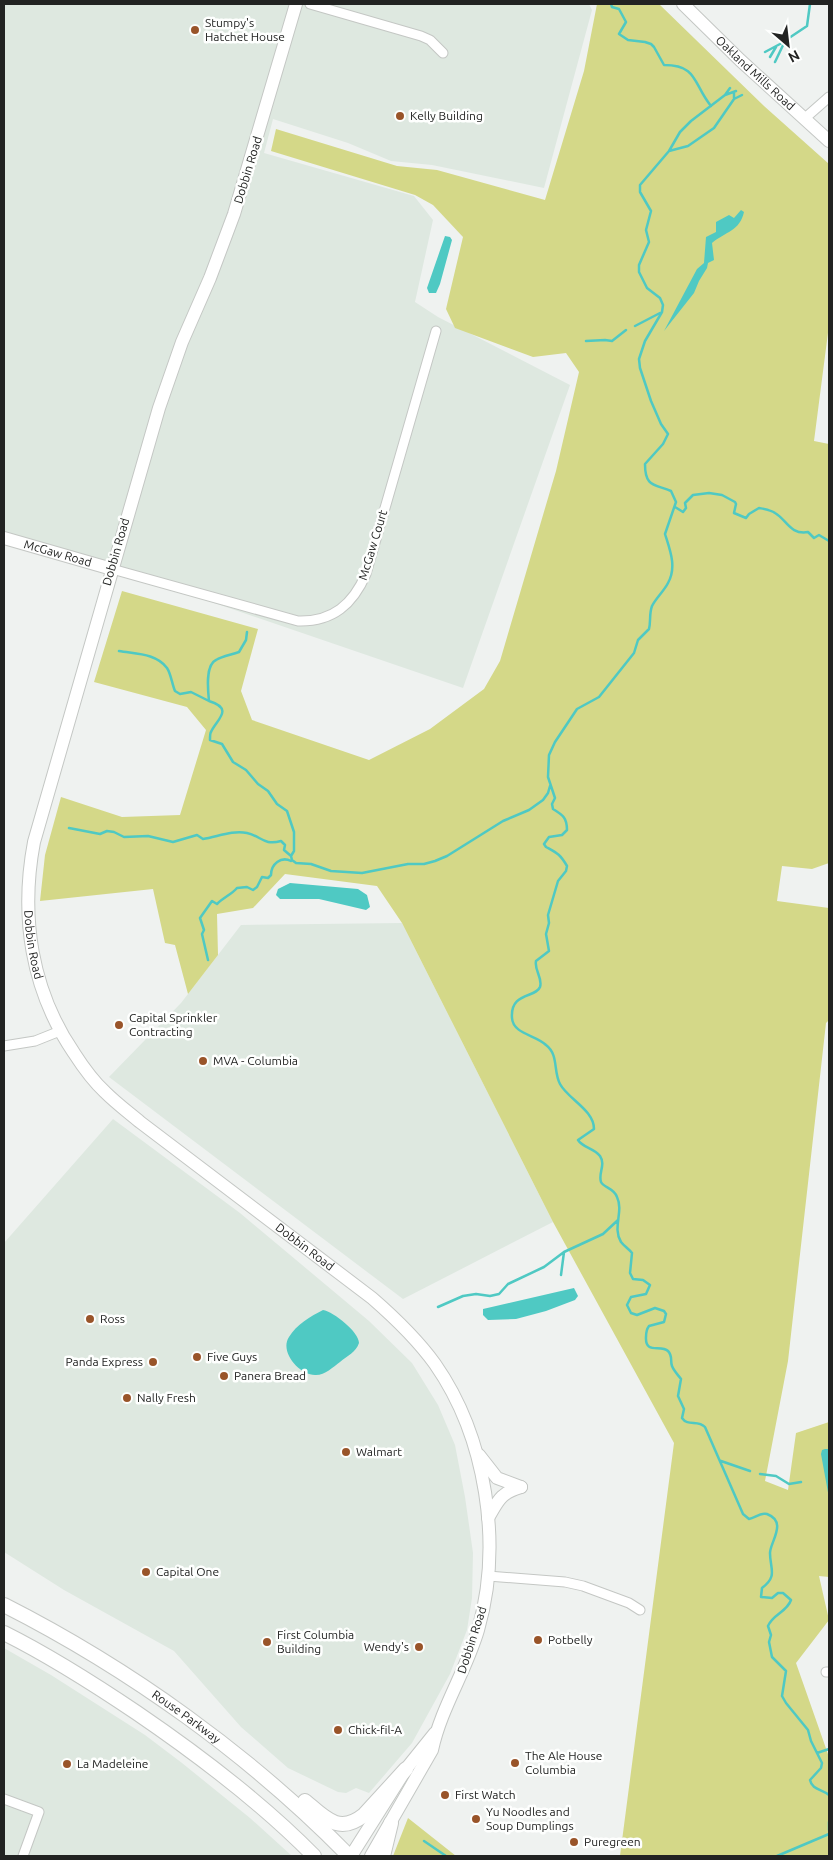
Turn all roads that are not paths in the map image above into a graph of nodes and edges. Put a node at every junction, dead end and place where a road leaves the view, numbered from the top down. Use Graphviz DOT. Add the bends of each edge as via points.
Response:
graph roads {
  1 [pos="296,4"];
  2 [pos="310,4"];
  3 [pos="682,4"];
  4 [pos="443,53"];
  5 [pos="829,98"];
  6 [pos="804,120"];
  7 [pos="829,141"];
  8 [pos="436,332"];
  9 [pos="4,538"];
  10 [pos="112,569"];
  11 [pos="60,1031"];
  12 [pos="4,1046"];
  13 [pos="477,1452"];
  14 [pos="488,1518"];
  15 [pos="488,1576"];
  16 [pos="4,1605"];
  17 [pos="640,1610"];
  18 [pos="4,1633"];
  19 [pos="120,1671"];
  20 [pos="436,1731"];
  21 [pos="406,1769"];
  22 [pos="4,1798"];
  23 [pos="391,1823"];
  24 [pos="294,1835"];
  25 [pos="24,1856"];
  26 [pos="305,1856"];
  27 [pos="314,1856"];
  28 [pos="350,1856"];
  29 [pos="371,1856"];
  30 [pos="383,1856"];
  1 -- 10 [label="street, Dobbin Road" via="237,206 159,408"];
  2 -- 4 [label="street" via="422,36"];
  3 -- 6 [label="street, Oakland Mills Road"];
  5 -- 6 [label="street"];
  6 -- 7 [label="street, Oakland Mills Road"];
  8 -- 10 [label="street, McGaw Court" via="366,574 358,591 341,609 314,620 298,621"];
  9 -- 10 [label="street, McGaw Road"];
  10 -- 11 [label="street, Dobbin Road" via="29,866 27,912 34,962 41,988"];
  11 -- 12 [label="street" via="35,1041"];
  11 -- 13 [label="street, Dobbin Road" via="91,1077 118,1104 372,1298 402,1326 421,1346 450,1388"];
  13 -- 14 [label="street, Dobbin Road"];
  13 -- 14 [label="street" via="497,1478 521,1487 503,1494"];
  14 -- 15 [label="street, Dobbin Road"];
  15 -- 17 [label="street" via="583,1586"];
  15 -- 20 [label="street, Dobbin Road" via="473,1644"];
  16 -- 19 [label="main road, Rouse Parkway"];
  18 -- 24 [label="main road, Rouse Parkway" via="67,1668 153,1724 228,1779"];
  19 -- 21 [label="main road" via="247,1754 333,1823 346,1824 358,1820"];
  19 -- 28 [label="main road, Rouse Parkway" via="242,1760 310,1817"];
  20 -- 21 [label="street, Dobbin Road"];
  20 -- 23 [label="street, Dobbin Road" via="432,1750"];
  21 -- 28 [label="street, Dobbin Road"];
  22 -- 25 [label="street" via="40,1812"];
  23 -- 29 [label="street, Dobbin Road"];
  23 -- 30 [label="main road"];
  24 -- 26 [label="main road"];
  24 -- 27 [label="main road, Rouse Parkway"];
}
